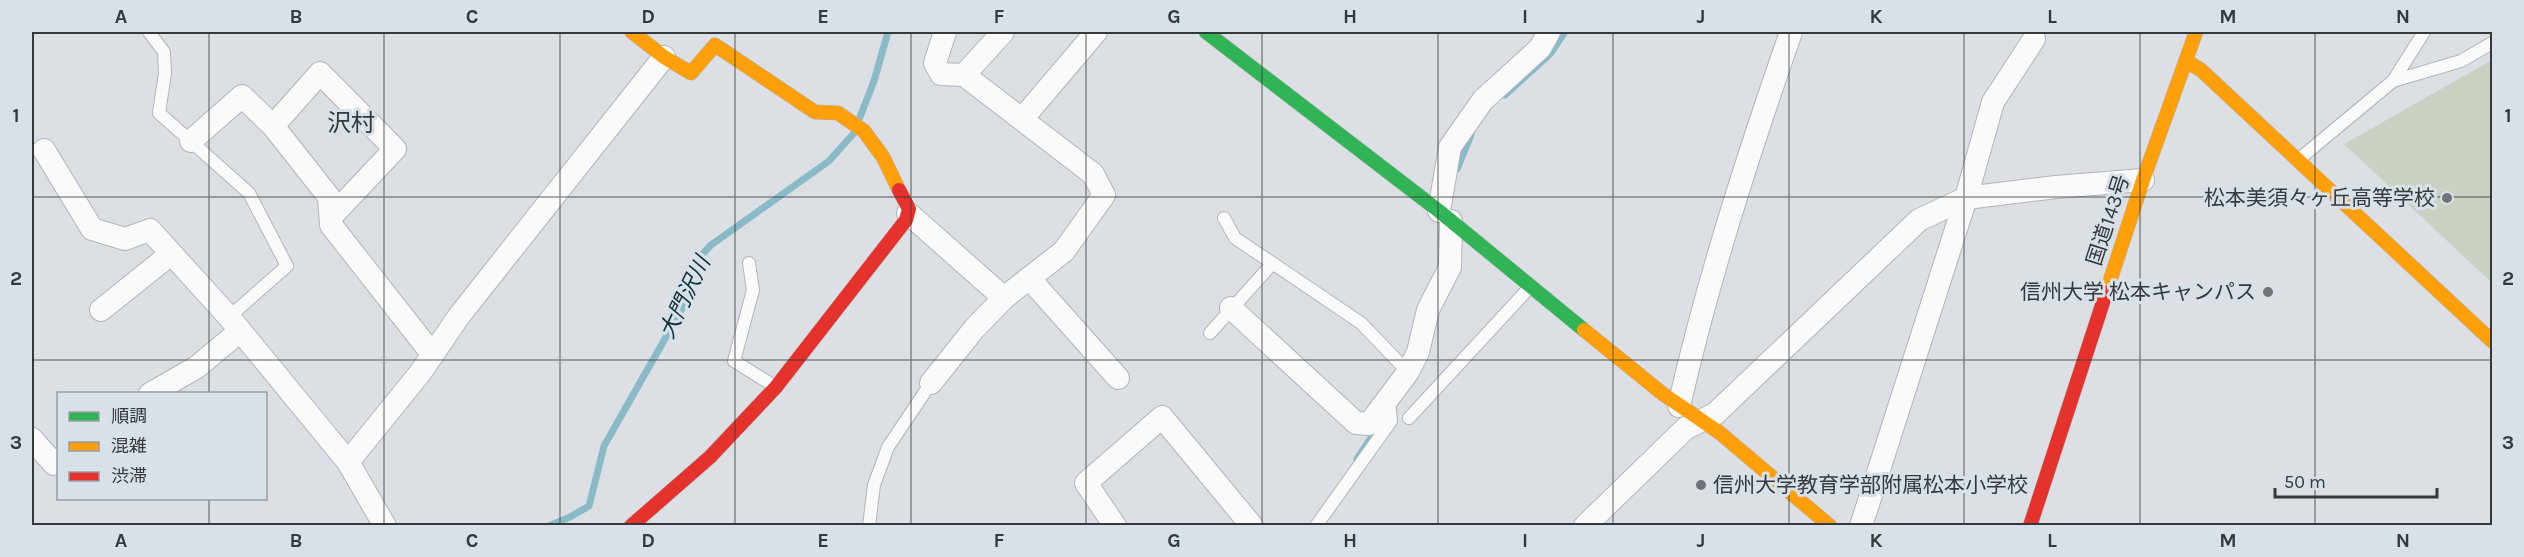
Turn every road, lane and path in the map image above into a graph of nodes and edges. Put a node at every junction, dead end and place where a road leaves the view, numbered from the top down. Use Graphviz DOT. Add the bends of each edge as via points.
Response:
graph roads {
  1 [pos="149,32"];
  2 [pos="632,32"];
  3 [pos="945,32"];
  4 [pos="1003,32"];
  5 [pos="1096,32"];
  6 [pos="1206,32"];
  7 [pos="1549,32"];
  8 [pos="1791,32"];
  9 [pos="2196,32"];
  10 [pos="2424,32"];
  11 [pos="2034,39"];
  12 [pos="2493,43"];
  13 [pos="664,57"];
  14 [pos="2186,60"];
  15 [pos="964,75"];
  16 [pos="2393,81"];
  17 [pos="1023,118"];
  18 [pos="273,126"];
  19 [pos="191,141"];
  20 [pos="44,150"];
  21 [pos="2298,160"];
  22 [pos="2143,180"];
  23 [pos="1966,198"];
  24 [pos="908,213"];
  25 [pos="1445,216"];
  26 [pos="330,217"];
  27 [pos="1224,218"];
  28 [pos="171,254"];
  29 [pos="749,263"];
  30 [pos="1272,264"];
  31 [pos="1029,278"];
  32 [pos="1530,286"];
  33 [pos="1004,298"];
  34 [pos="1231,308"];
  35 [pos="101,310"];
  36 [pos="234,324"];
  37 [pos="1210,333"];
  38 [pos="2493,341"];
  39 [pos="433,355"];
  40 [pos="1408,372"];
  41 [pos="1118,378"];
  42 [pos="931,383"];
  43 [pos="776,387"];
  44 [pos="152,392"];
  45 [pos="1389,398"];
  46 [pos="1679,406"];
  47 [pos="1409,418"];
  48 [pos="1700,420"];
  49 [pos="32,439"];
  50 [pos="57,461"];
  51 [pos="348,462"];
  52 [pos="385,525"];
  53 [pos="632,525"];
  54 [pos="869,525"];
  55 [pos="1115,525"];
  56 [pos="1252,525"];
  57 [pos="1316,525"];
  58 [pos="1585,525"];
  59 [pos="1830,525"];
  60 [pos="1861,525"];
  61 [pos="2030,525"];
  1 -- 19 [label="lane" via="164,52 159,113"];
  2 -- 13 [label="main road"];
  3 -- 15 [label="street" via="935,63 941,74"];
  4 -- 15 [label="street"];
  5 -- 17 [label="street"];
  6 -- 25 [label="main road"];
  7 -- 25 [label="street" via="1540,48 1483,100 1450,147"];
  8 -- 46 [label="street" via="1743,171"];
  9 -- 14 [label="main road, 国道143号"];
  10 -- 16 [label="lane"];
  11 -- 23 [label="street" via="1993,102"];
  12 -- 16 [label="lane" via="2461,61"];
  13 -- 24 [label="main road" via="691,74 715,45 814,112 838,113 849,120 864,131 883,158"];
  13 -- 39 [label="street" via="459,316"];
  14 -- 21 [label="main road"];
  14 -- 22 [label="main road, 国道143号"];
  15 -- 17 [label="street"];
  16 -- 21 [label="lane"];
  17 -- 31 [label="street" via="1093,174 1104,195 1064,251"];
  18 -- 19 [label="street" via="242,96"];
  18 -- 26 [label="street" via="329,197"];
  18 -- 26 [label="street" via="320,73 395,149"];
  19 -- 36 [label="lane" via="249,193 287,266"];
  20 -- 28 [label="street" via="92,229 125,239 150,230"];
  21 -- 38 [label="main road"];
  22 -- 23 [label="street"];
  22 -- 61 [label="main road, 国道143号"];
  23 -- 48 [label="street" via="1919,220 1715,414"];
  23 -- 60 [label="street"];
  24 -- 33 [label="street"];
  24 -- 43 [label="main road"];
  25 -- 32 [label="main road"];
  25 -- 40 [label="street" via="1450,267 1428,310 1418,352"];
  26 -- 39 [label="street" via="331,225"];
  27 -- 30 [label="lane" via="1235,238"];
  28 -- 35 [label="street"];
  28 -- 36 [label="street"];
  29 -- 43 [label="lane" via="753,290 734,361"];
  30 -- 34 [label="lane"];
  30 -- 40 [label="lane" via="1361,323"];
  31 -- 33 [label="street"];
  31 -- 41 [label="street"];
  32 -- 46 [label="main road"];
  32 -- 47 [label="lane"];
  33 -- 42 [label="street"];
  34 -- 37 [label="lane"];
  34 -- 45 [label="street" via="1356,423 1369,424"];
  36 -- 44 [label="street" via="197,367"];
  36 -- 51 [label="street"];
  39 -- 51 [label="street"];
  40 -- 45 [label="street"];
  42 -- 54 [label="lane" via="888,447 874,485"];
  43 -- 53 [label="main road" via="710,457"];
  45 -- 57 [label="lane" via="1391,421"];
  46 -- 48 [label="main road"];
  48 -- 58 [label="street" via="1686,428"];
  48 -- 59 [label="main road"];
  49 -- 50 [label="street" via="54,464"];
  51 -- 52 [label="street"];
  55 -- 56 [label="street" via="1086,483 1162,417"];
}
